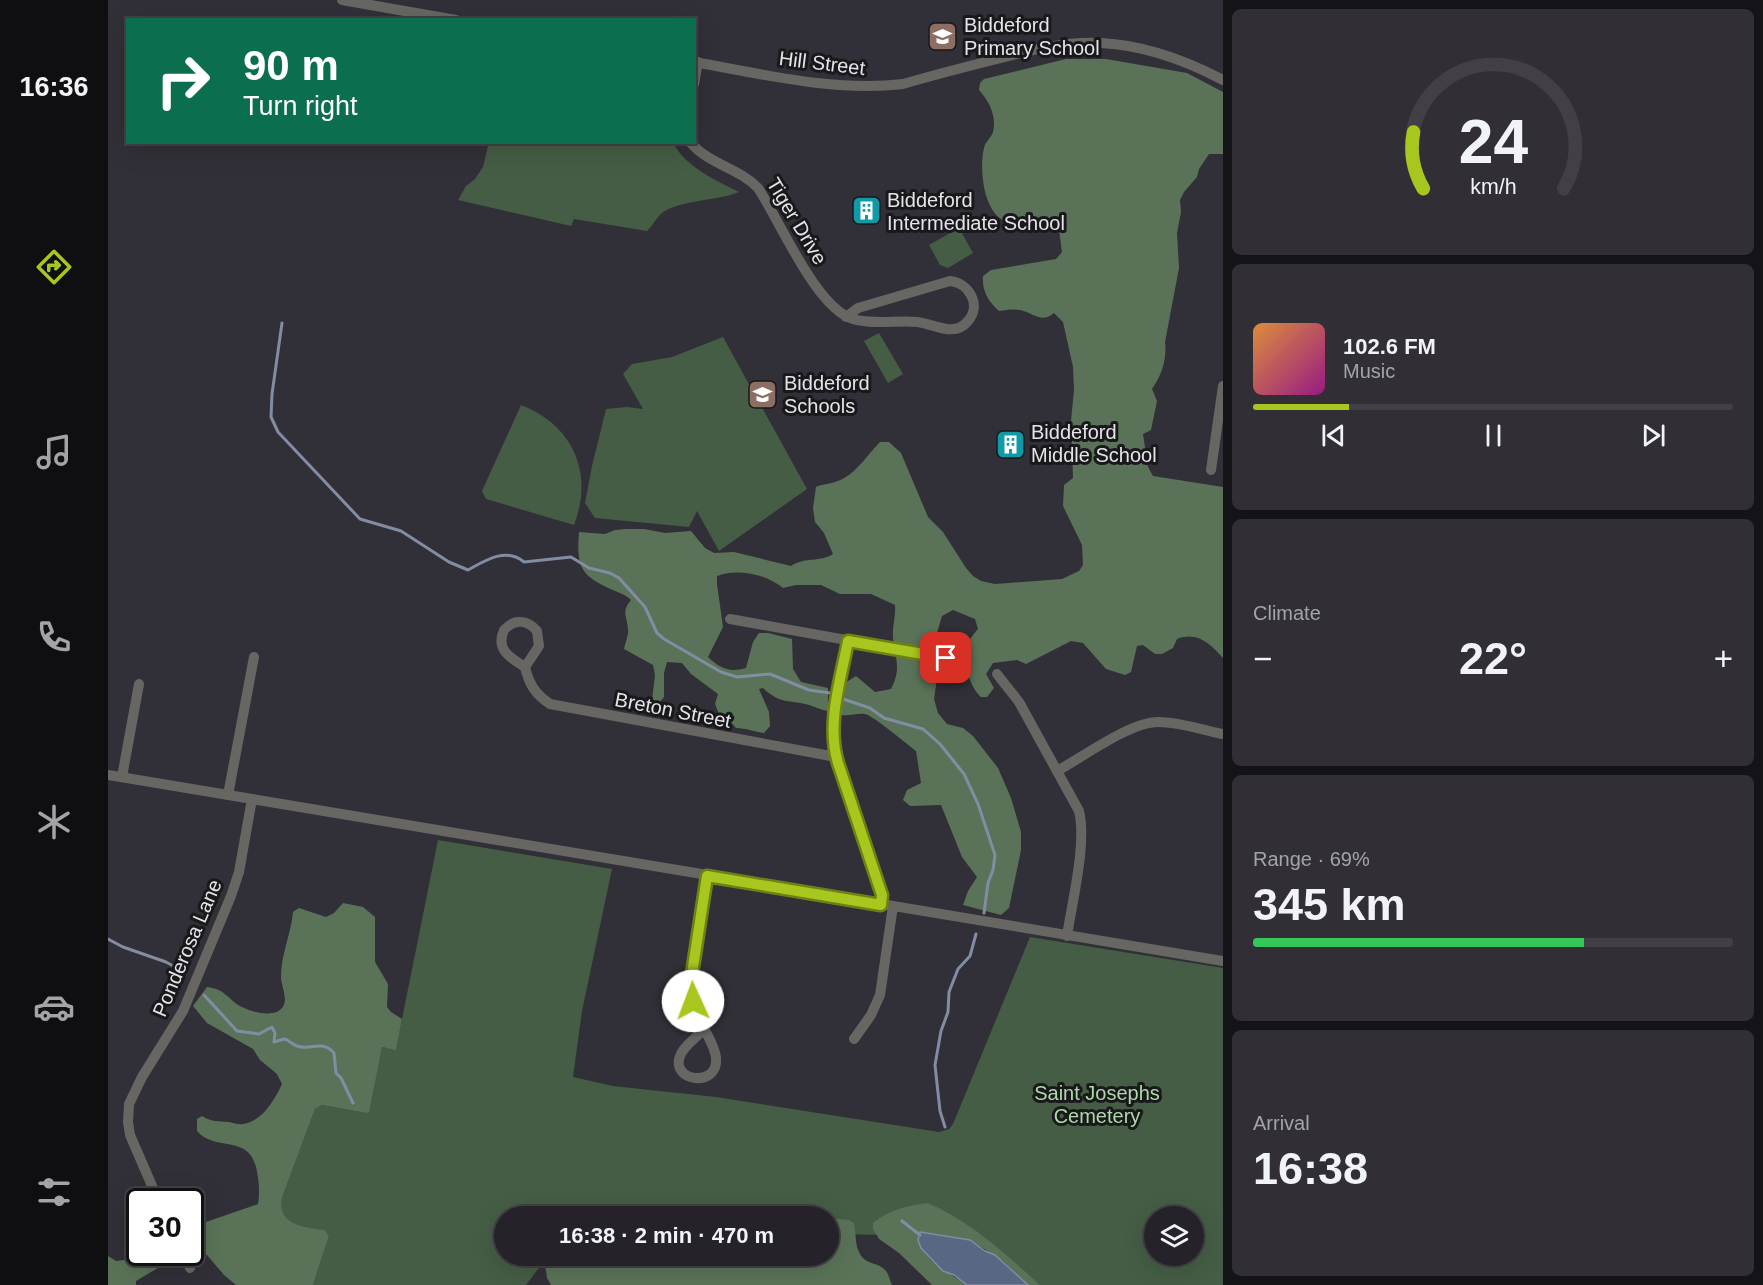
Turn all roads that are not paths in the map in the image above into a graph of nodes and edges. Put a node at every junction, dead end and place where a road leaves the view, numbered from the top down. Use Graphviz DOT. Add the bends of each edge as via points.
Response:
graph roads {
  1 [pos="342,0"];
  2 [pos="445,18"];
  3 [pos="696,62"];
  4 [pos="1223,80"];
  5 [pos="696,140"];
  6 [pos="692,144"];
  7 [pos="707,156"];
  8 [pos="846,316"];
  9 [pos="1223,386"];
  10 [pos="1211,470"];
  11 [pos="730,619"];
  12 [pos="848,641"];
  13 [pos="254,657"];
  14 [pos="968,662"];
  15 [pos="525,667"];
  16 [pos="997,674"];
  17 [pos="139,684"];
  18 [pos="1223,734"];
  19 [pos="836,757"];
  20 [pos="1057,771"];
  21 [pos="108,775"];
  22 [pos="122,777"];
  23 [pos="228,795"];
  24 [pos="252,799"];
  25 [pos="707,876"];
  26 [pos="881,905"];
  27 [pos="893,906"];
  28 [pos="1067,936"];
  29 [pos="1223,961"];
  30 [pos="704,1028"];
  31 [pos="854,1039"];
  32 [pos="153,1188"];
  1 -- 2 [label="street"];
  3 -- 4 [label="street, Hill Street" via="833,85 874,87 903,84 1042,48 1099,42 1169,56"];
  5 -- 7 [label="street, Tiger Drive"];
  6 -- 7 [label="street, Tiger Drive"];
  7 -- 8 [label="street, Tiger Drive" via="758,188 820,294"];
  8 -- 8 [label="street" via="865,321 919,322 951,330 968,321 974,306 966,288 950,281 858,308"];
  9 -- 10 [label="street"];
  11 -- 12 [label="street"];
  12 -- 14 [label="street"];
  12 -- 19 [label="street" via="834,717"];
  13 -- 23 [label="street"];
  15 -- 19 [label="street, Breton Street" via="531,686 550,704"];
  16 -- 20 [label="street" via="1014,693"];
  17 -- 22 [label="street"];
  18 -- 20 [label="street" via="1177,724 1149,723"];
  19 -- 26 [label="street" via="882,895"];
  20 -- 28 [label="street" via="1075,804 1081,825"];
  21 -- 22 [label="street"];
  22 -- 23 [label="street"];
  23 -- 24 [label="street"];
  24 -- 25 [label="street"];
  24 -- 32 [label="street, Ponderosa Lane" via="231,896 183,1011 129,1104 130,1135"];
  25 -- 26 [label="street"];
  25 -- 30 [label="street" via="691,984"];
  26 -- 27 [label="street"];
  27 -- 28 [label="street"];
  27 -- 31 [label="street" via="880,995"];
  28 -- 29 [label="street"];
  30 -- 30 [label="street" via="679,1058 684,1074 691,1077 710,1075 716,1066 715,1052"];
}
